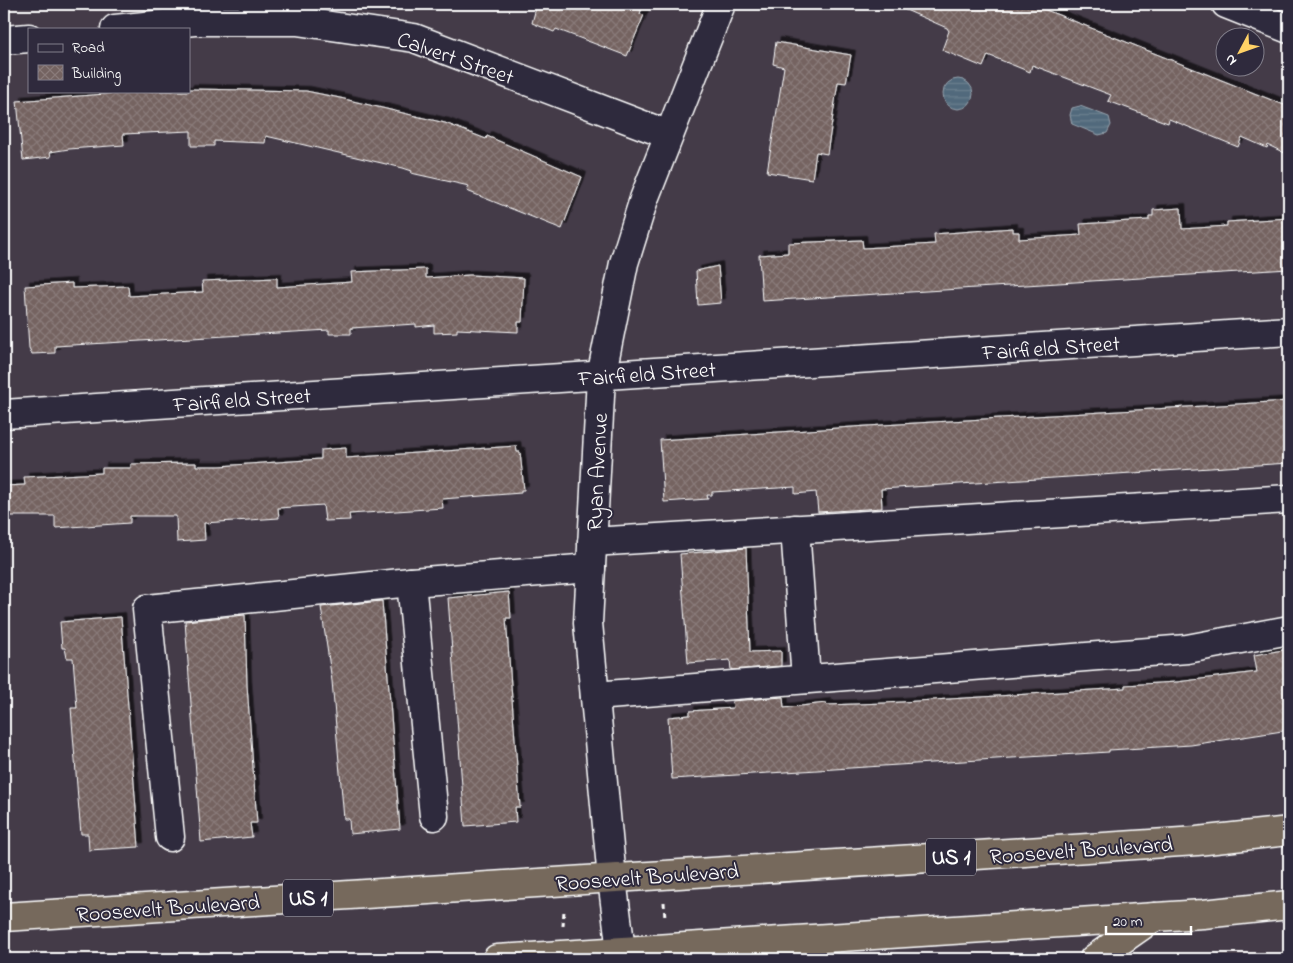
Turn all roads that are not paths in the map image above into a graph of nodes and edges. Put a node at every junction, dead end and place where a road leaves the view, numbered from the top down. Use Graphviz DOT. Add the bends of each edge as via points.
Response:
graph roads {
  1 [pos="721,4"];
  2 [pos="1226,4"];
  3 [pos="124,28"];
  4 [pos="1289,29"];
  5 [pos="28,38"];
  6 [pos="4,40"];
  7 [pos="670,135"];
  8 [pos="1289,331"];
  9 [pos="601,377"];
  10 [pos="4,414"];
  11 [pos="1289,499"];
  12 [pos="795,529"];
  13 [pos="591,555"];
  14 [pos="411,582"];
  15 [pos="1289,630"];
  16 [pos="806,679"];
  17 [pos="595,696"];
  18 [pos="434,816"];
  19 [pos="1289,830"];
  20 [pos="170,837"];
  21 [pos="612,879"];
  22 [pos="1289,904"];
  23 [pos="4,917"];
  24 [pos="1154,917"];
  25 [pos="622,955"];
  26 [pos="498,959"];
  27 [pos="1094,959"];
  1 -- 7 [label="street, Ryan Avenue"];
  2 -- 4 [label="street"];
  3 -- 7 [label="street, Calvert Street" via="194,21 297,21 414,38"];
  5 -- 6 [label="street"];
  7 -- 9 [label="street, Ryan Avenue" via="644,199 624,263"];
  8 -- 9 [label="street, Fairfield Street"];
  9 -- 10 [label="street, Fairfield Street"];
  9 -- 13 [label="street, Ryan Avenue"];
  11 -- 12 [label="street"];
  12 -- 13 [label="street"];
  12 -- 16 [label="street"];
  13 -- 14 [label="street"];
  13 -- 17 [label="street, Ryan Avenue" via="588,623"];
  14 -- 18 [label="street"];
  14 -- 20 [label="street" via="147,609"];
  15 -- 16 [label="street" via="1187,648"];
  16 -- 17 [label="street"];
  17 -- 21 [label="street, Ryan Avenue"];
  19 -- 21 [label="highway, Roosevelt Boulevard / US 1" via="1197,841"];
  21 -- 23 [label="highway, Roosevelt Boulevard / US 1"];
  21 -- 25 [label="street, Ryan Avenue"];
  22 -- 24 [label="highway"];
  24 -- 25 [label="highway"];
  24 -- 27 [label="highway"];
  25 -- 26 [label="highway"];
}
